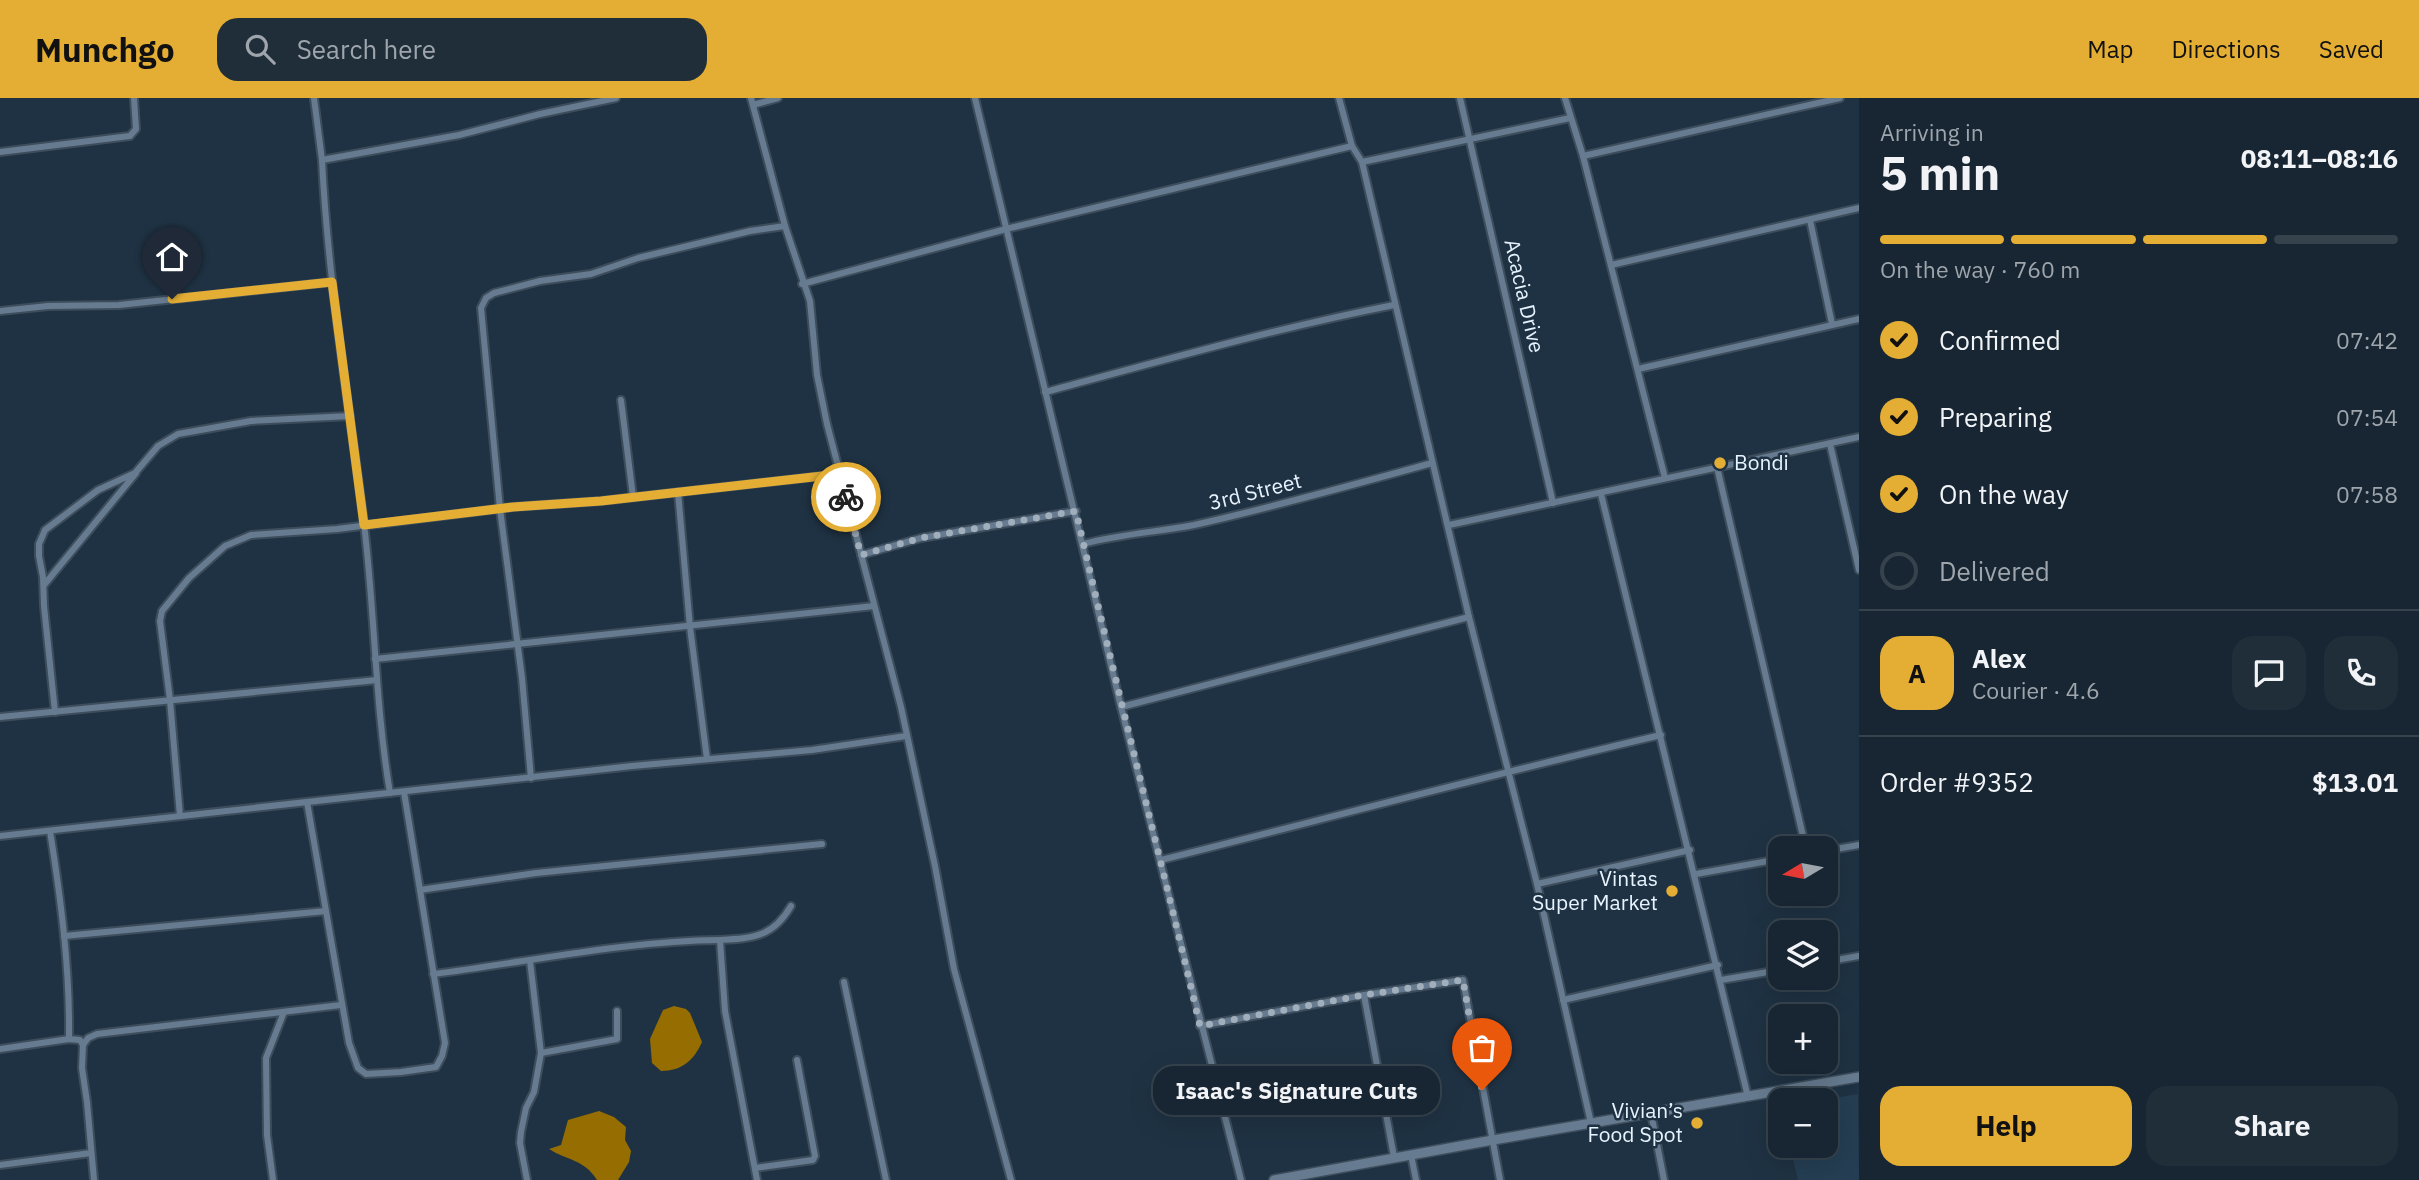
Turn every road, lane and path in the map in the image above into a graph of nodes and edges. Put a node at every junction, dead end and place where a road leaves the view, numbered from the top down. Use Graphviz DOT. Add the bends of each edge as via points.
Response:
graph roads {
  1 [pos="134,98"];
  2 [pos="314,98"];
  3 [pos="616,98"];
  4 [pos="778,98"];
  5 [pos="975,98"];
  6 [pos="1339,98"];
  7 [pos="1460,98"];
  8 [pos="1565,98"];
  9 [pos="1840,98"];
  10 [pos="752,102"];
  11 [pos="1570,118"];
  12 [pos="1470,140"];
  13 [pos="1352,146"];
  14 [pos="0,152"];
  15 [pos="1583,156"];
  16 [pos="321,160"];
  17 [pos="1362,162"];
  18 [pos="1859,208"];
  19 [pos="1810,220"];
  20 [pos="785,226"];
  21 [pos="1006,229"];
  22 [pos="1611,265"];
  23 [pos="332,282"];
  24 [pos="802,284"];
  25 [pos="1394,305"];
  26 [pos="0,311"];
  27 [pos="1859,319"];
  28 [pos="1832,324"];
  29 [pos="1638,369"];
  30 [pos="1045,392"];
  31 [pos="621,400"];
  32 [pos="350,416"];
  33 [pos="1859,437"];
  34 [pos="1830,444"];
  35 [pos="1433,463"];
  36 [pos="1717,467"];
  37 [pos="140,469"];
  38 [pos="840,474"];
  39 [pos="1665,478"];
  40 [pos="678,492"];
  41 [pos="1601,494"];
  42 [pos="633,497"];
  43 [pos="1553,503"];
  44 [pos="500,509"];
  45 [pos="1076,511"];
  46 [pos="364,525"];
  47 [pos="1449,525"];
  48 [pos="1083,544"];
  49 [pos="861,555"];
  50 [pos="1859,570"];
  51 [pos="44,585"];
  52 [pos="874,606"];
  53 [pos="1469,617"];
  54 [pos="690,627"];
  55 [pos="518,645"];
  56 [pos="375,659"];
  57 [pos="377,680"];
  58 [pos="170,700"];
  59 [pos="1121,707"];
  60 [pos="55,712"];
  61 [pos="0,717"];
  62 [pos="1661,735"];
  63 [pos="906,736"];
  64 [pos="707,759"];
  65 [pos="1507,771"];
  66 [pos="531,778"];
  67 [pos="404,792"];
  68 [pos="390,793"];
  69 [pos="307,802"];
  70 [pos="180,816"];
  71 [pos="50,831"];
  72 [pos="0,836"];
  73 [pos="1803,836"];
  74 [pos="822,844"];
  75 [pos="1859,845"];
  76 [pos="1838,849"];
  77 [pos="1690,850"];
  78 [pos="1161,860"];
  79 [pos="1768,861"];
  80 [pos="1696,874"];
  81 [pos="1536,884"];
  82 [pos="420,890"];
  83 [pos="791,906"];
  84 [pos="326,911"];
  85 [pos="64,936"];
  86 [pos="720,940"];
  87 [pos="1859,956"];
  88 [pos="1838,960"];
  89 [pos="530,961"];
  90 [pos="1718,965"];
  91 [pos="1768,972"];
  92 [pos="433,974"];
  93 [pos="1721,980"];
  94 [pos="844,982"];
  95 [pos="1364,995"];
  96 [pos="1563,1000"];
  97 [pos="341,1005"];
  98 [pos="617,1011"];
  99 [pos="284,1012"];
  100 [pos="1200,1026"];
  101 [pos="69,1039"];
  102 [pos="83,1045"];
  103 [pos="0,1049"];
  104 [pos="541,1053"];
  105 [pos="797,1060"];
  106 [pos="1859,1077"];
  107 [pos="1748,1097"];
  108 [pos="1651,1113"];
  109 [pos="1591,1123"];
  110 [pos="1493,1140"];
  111 [pos="91,1153"];
  112 [pos="1411,1155"];
  113 [pos="1394,1157"];
  114 [pos="0,1165"];
  115 [pos="755,1168"];
  116 [pos="94,1180"];
  117 [pos="273,1180"];
  118 [pos="527,1180"];
  119 [pos="757,1180"];
  120 [pos="886,1180"];
  121 [pos="1011,1180"];
  122 [pos="1241,1180"];
  123 [pos="1274,1180"];
  124 [pos="1416,1180"];
  125 [pos="1500,1180"];
  126 [pos="1664,1180"];
  1 -- 14 [label="street" via="136,129 130,135"];
  2 -- 16 [label="street"];
  3 -- 16 [label="street" via="459,135"];
  4 -- 10 [label="street"];
  5 -- 21 [label="street"];
  6 -- 13 [label="street"];
  7 -- 12 [label="street, Acacia Drive"];
  8 -- 11 [label="street"];
  9 -- 15 [label="street"];
  10 -- 20 [label="street"];
  11 -- 12 [label="street"];
  11 -- 15 [label="street"];
  12 -- 17 [label="street"];
  12 -- 43 [label="street, Acacia Drive"];
  13 -- 17 [label="street"];
  13 -- 21 [label="street"];
  15 -- 22 [label="street"];
  16 -- 23 [label="street"];
  17 -- 25 [label="street"];
  18 -- 19 [label="street"];
  19 -- 22 [label="street"];
  19 -- 28 [label="street"];
  20 -- 24 [label="street"];
  20 -- 44 [label="street" via="638,258 591,274 540,281 486,298 481,308"];
  21 -- 24 [label="street"];
  21 -- 30 [label="street"];
  22 -- 29 [label="street"];
  23 -- 26 [label="street" via="119,305"];
  23 -- 32 [label="street"];
  24 -- 38 [label="street" via="810,301 817,375"];
  25 -- 30 [label="street" via="1219,345"];
  25 -- 35 [label="street"];
  27 -- 28 [label="street"];
  28 -- 29 [label="street"];
  29 -- 39 [label="street"];
  30 -- 45 [label="street"];
  31 -- 42 [label="street"];
  32 -- 37 [label="street" via="251,421 178,434 158,446"];
  32 -- 46 [label="street"];
  33 -- 34 [label="street"];
  34 -- 36 [label="street"];
  34 -- 50 [label="street"];
  35 -- 47 [label="street"];
  35 -- 48 [label="street, 3rd Street" via="1288,503"];
  36 -- 39 [label="street"];
  36 -- 73 [label="street"];
  37 -- 51 [label="street"];
  37 -- 51 [label="street" via="98,490 42,533 38,544"];
  38 -- 40 [label="street"];
  38 -- 49 [label="street"];
  39 -- 41 [label="street"];
  40 -- 42 [label="street"];
  40 -- 54 [label="street"];
  41 -- 43 [label="street"];
  41 -- 62 [label="street"];
  42 -- 44 [label="street"];
  43 -- 47 [label="street"];
  44 -- 46 [label="street"];
  44 -- 55 [label="street"];
  45 -- 48 [label="street"];
  45 -- 49 [label="street" via="921,538"];
  46 -- 56 [label="street"];
  46 -- 58 [label="street" via="251,535 225,546 189,578 162,611 160,621"];
  47 -- 53 [label="street"];
  48 -- 59 [label="street"];
  49 -- 52 [label="street"];
  51 -- 60 [label="street"];
  52 -- 54 [label="street"];
  52 -- 63 [label="street"];
  53 -- 59 [label="street"];
  53 -- 65 [label="street"];
  54 -- 55 [label="street"];
  54 -- 64 [label="street"];
  55 -- 56 [label="street"];
  55 -- 66 [label="street"];
  56 -- 57 [label="street"];
  57 -- 58 [label="street"];
  57 -- 68 [label="street"];
  58 -- 60 [label="street"];
  58 -- 70 [label="street"];
  59 -- 78 [label="street"];
  60 -- 61 [label="street"];
  62 -- 65 [label="street"];
  62 -- 77 [label="street"];
  63 -- 64 [label="street"];
  63 -- 121 [label="street" via="954,969"];
  64 -- 66 [label="street"];
  65 -- 78 [label="street"];
  65 -- 81 [label="street"];
  66 -- 67 [label="street"];
  67 -- 68 [label="street"];
  67 -- 82 [label="street"];
  68 -- 69 [label="street"];
  69 -- 70 [label="street"];
  69 -- 84 [label="street"];
  70 -- 71 [label="street"];
  71 -- 72 [label="street"];
  71 -- 85 [label="street"];
  74 -- 82 [label="street" via="536,873"];
  75 -- 76 [label="street"];
  77 -- 80 [label="street"];
  77 -- 81 [label="street"];
  78 -- 100 [label="street"];
  79 -- 80 [label="street"];
  80 -- 90 [label="street"];
  81 -- 96 [label="street"];
  82 -- 92 [label="street"];
  83 -- 86 [label="street" via="772,930"];
  84 -- 85 [label="street"];
  84 -- 97 [label="street"];
  85 -- 101 [label="street"];
  86 -- 89 [label="street" via="602,948"];
  86 -- 115 [label="street" via="724,1011"];
  87 -- 88 [label="street"];
  89 -- 92 [label="street"];
  89 -- 104 [label="street"];
  90 -- 93 [label="street"];
  90 -- 96 [label="street"];
  91 -- 93 [label="street"];
  92 -- 97 [label="street" via="445,1043 436,1067 361,1071"];
  93 -- 107 [label="street"];
  94 -- 120 [label="street"];
  95 -- 100 [label="street"];
  95 -- 110 [label="street" via="1463,980"];
  95 -- 113 [label="street"];
  96 -- 109 [label="street"];
  97 -- 99 [label="street"];
  98 -- 104 [label="street" via="617,1040"];
  99 -- 102 [label="street" via="97,1034"];
  99 -- 117 [label="street" via="266,1058"];
  100 -- 122 [label="street"];
  101 -- 102 [label="street"];
  101 -- 103 [label="street"];
  102 -- 111 [label="street"];
  104 -- 118 [label="street" via="521,1132"];
  105 -- 115 [label="street" via="815,1156 813,1160"];
  106 -- 107 [label="street"];
  107 -- 108 [label="street"];
  108 -- 109 [label="street"];
  108 -- 126 [label="street"];
  109 -- 110 [label="street"];
  110 -- 112 [label="street"];
  110 -- 125 [label="street"];
  111 -- 114 [label="street"];
  111 -- 116 [label="street"];
  112 -- 113 [label="street"];
  112 -- 124 [label="street"];
  113 -- 123 [label="street"];
  115 -- 119 [label="street"];
}
